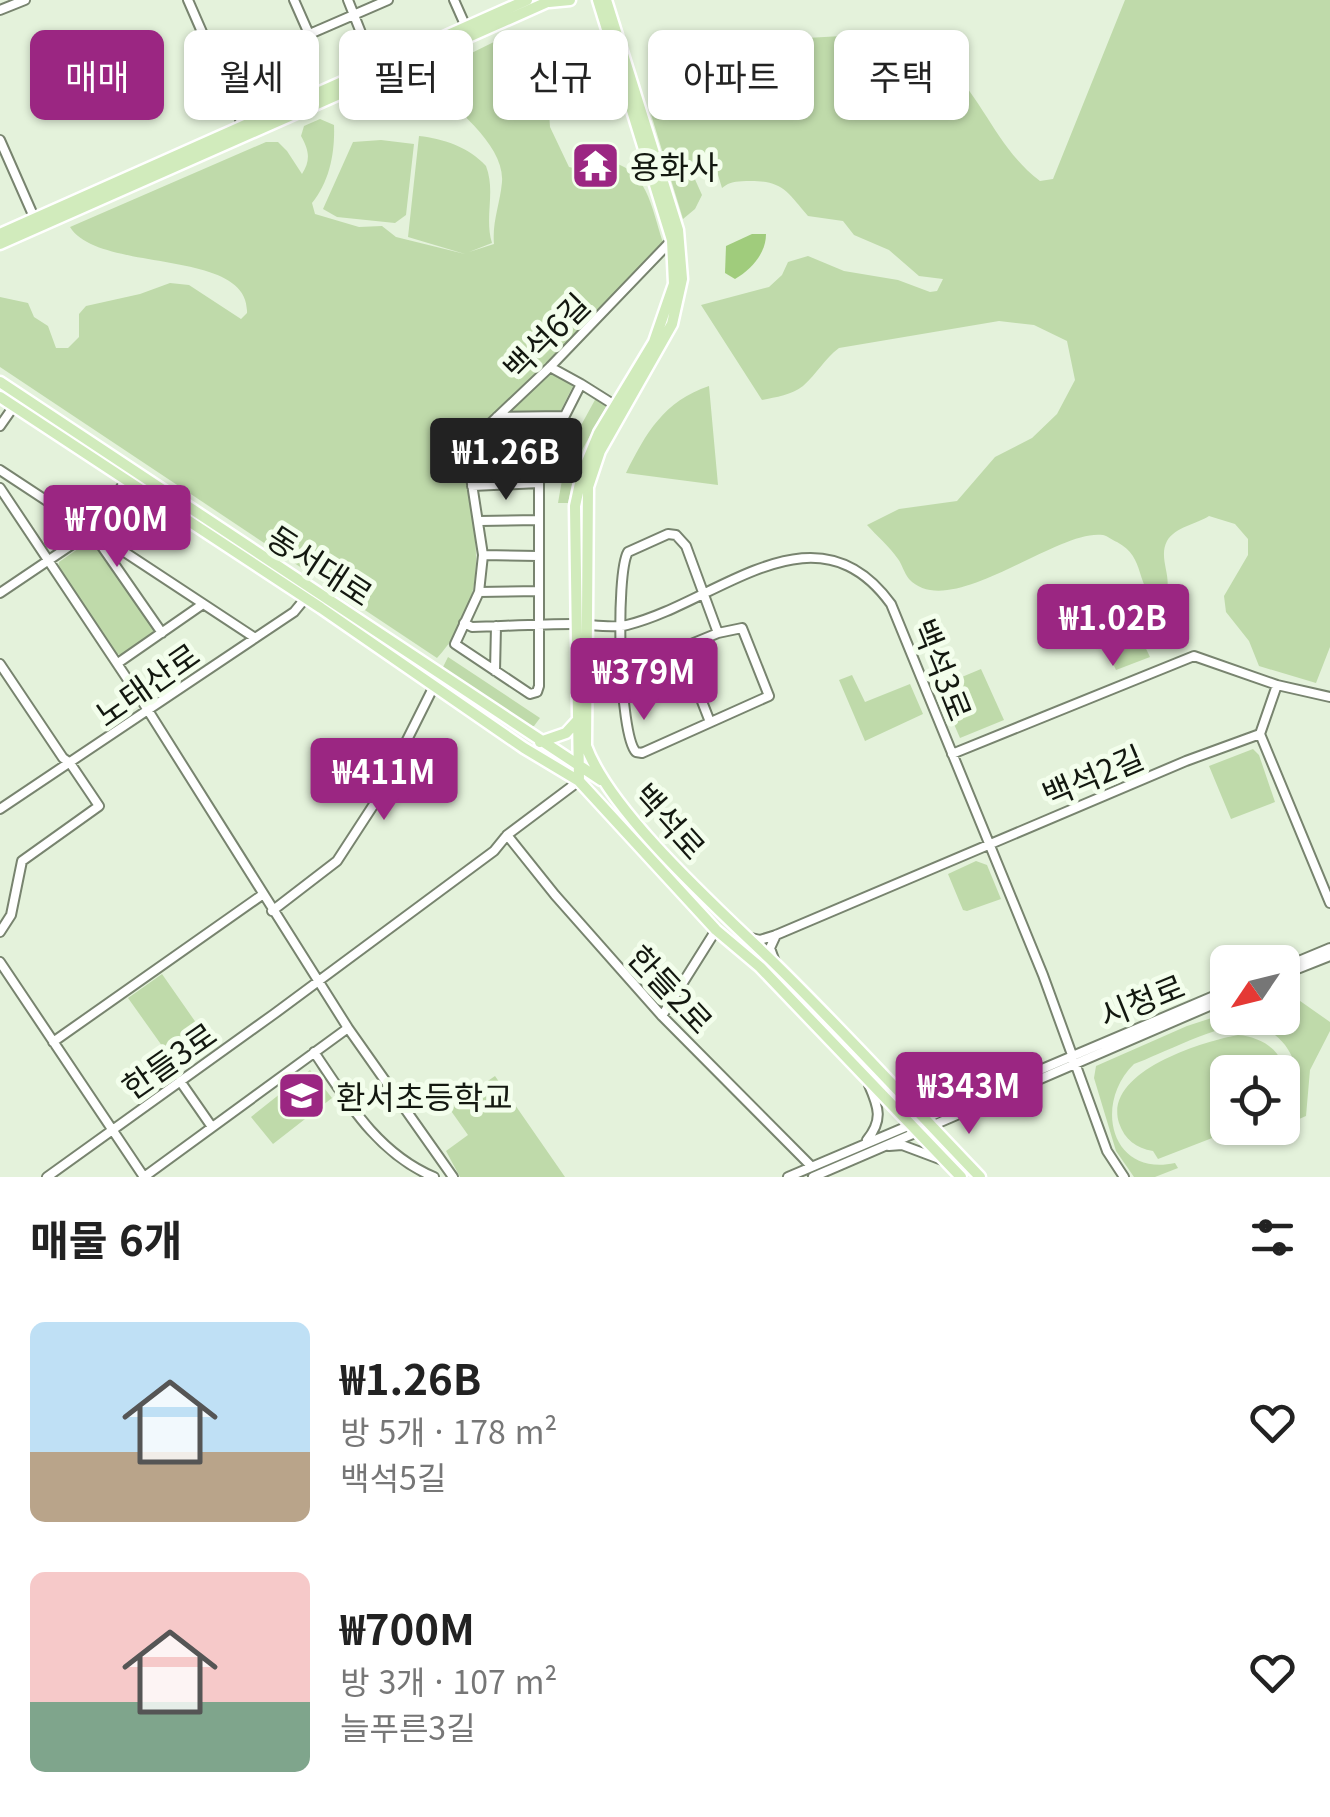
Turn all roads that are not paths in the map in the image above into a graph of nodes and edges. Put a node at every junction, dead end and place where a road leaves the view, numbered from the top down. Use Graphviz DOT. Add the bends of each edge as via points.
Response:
graph roads {
  1 [pos="25,0"];
  2 [pos="188,0"];
  3 [pos="294,0"];
  4 [pos="348,0"];
  5 [pos="388,0"];
  6 [pos="454,0"];
  7 [pos="528,0"];
  8 [pos="570,0"];
  9 [pos="590,0"];
  10 [pos="602,0"];
  11 [pos="614,0"];
  12 [pos="550,1"];
  13 [pos="0,10"];
  14 [pos="354,15"];
  15 [pos="602,20"];
  16 [pos="466,27"];
  17 [pos="615,28"];
  18 [pos="201,30"];
  19 [pos="307,30"];
  20 [pos="318,30"];
  21 [pos="360,30"];
  22 [pos="459,30"];
  23 [pos="339,84"];
  24 [pos="240,120"];
  25 [pos="243,126"];
  26 [pos="0,140"];
  27 [pos="36,223"];
  28 [pos="0,234"];
  29 [pos="672,240"];
  30 [pos="0,244"];
  31 [pos="550,367"];
  32 [pos="0,382"];
  33 [pos="581,384"];
  34 [pos="0,397"];
  35 [pos="14,406"];
  36 [pos="616,406"];
  37 [pos="564,416"];
  38 [pos="497,417"];
  39 [pos="0,426"];
  40 [pos="548,449"];
  41 [pos="470,452"];
  42 [pos="0,470"];
  43 [pos="126,480"];
  44 [pos="539,483"];
  45 [pos="472,486"];
  46 [pos="0,488"];
  47 [pos="538,520"];
  48 [pos="480,521"];
  49 [pos="92,531"];
  50 [pos="483,555"];
  51 [pos="538,556"];
  52 [pos="48,560"];
  53 [pos="0,576"];
  54 [pos="4,590"];
  55 [pos="538,591"];
  56 [pos="479,592"];
  57 [pos="704,593"];
  58 [pos="309,594"];
  59 [pos="204,604"];
  60 [pos="464,623"];
  61 [pos="539,624"];
  62 [pos="580,624"];
  63 [pos="496,626"];
  64 [pos="621,626"];
  65 [pos="162,632"];
  66 [pos="718,634"];
  67 [pos="254,638"];
  68 [pos="682,650"];
  69 [pos="118,663"];
  70 [pos="0,664"];
  71 [pos="495,671"];
  72 [pos="623,672"];
  73 [pos="1277,685"];
  74 [pos="434,686"];
  75 [pos="1330,697"];
  76 [pos="148,712"];
  77 [pos="577,721"];
  78 [pos="710,722"];
  79 [pos="1260,734"];
  80 [pos="540,742"];
  81 [pos="586,746"];
  82 [pos="952,754"];
  83 [pos="70,762"];
  84 [pos="582,766"];
  85 [pos="580,780"];
  86 [pos="612,791"];
  87 [pos="0,809"];
  88 [pos="507,835"];
  89 [pos="988,846"];
  90 [pos="262,895"];
  91 [pos="1330,902"];
  92 [pos="272,911"];
  93 [pos="716,930"];
  94 [pos="0,932"];
  95 [pos="776,935"];
  96 [pos="747,937"];
  97 [pos="1330,948"];
  98 [pos="1330,956"];
  99 [pos="0,962"];
  100 [pos="1300,963"];
  101 [pos="776,966"];
  102 [pos="1300,966"];
  103 [pos="318,982"];
  104 [pos="1210,1001"];
  105 [pos="662,1016"];
  106 [pos="348,1028"];
  107 [pos="53,1042"];
  108 [pos="314,1052"];
  109 [pos="1072,1058"];
  110 [pos="180,1081"];
  111 [pos="868,1081"];
  112 [pos="926,1121"];
  113 [pos="212,1127"];
  114 [pos="911,1127"];
  115 [pos="111,1130"];
  116 [pos="865,1143"];
  117 [pos="880,1147"];
  118 [pos="947,1163"];
  119 [pos="812,1166"];
  120 [pos="46,1177"];
  121 [pos="144,1177"];
  122 [pos="434,1177"];
  123 [pos="453,1177"];
  124 [pos="788,1177"];
  125 [pos="813,1177"];
  126 [pos="961,1177"];
  127 [pos="980,1177"];
  128 [pos="1124,1177"];
  1 -- 13 [label="street"];
  2 -- 18 [label="street"];
  3 -- 19 [label="street"];
  4 -- 14 [label="street"];
  5 -- 14 [label="street"];
  6 -- 16 [label="street"];
  7 -- 16 [label="main road"];
  8 -- 12 [label="main road"];
  9 -- 15 [label="main road"];
  10 -- 15 [label="main road, 백석로"];
  10 -- 17 [label="main road, 백석로"];
  11 -- 17 [label="main road"];
  12 -- 27 [label="main road"];
  14 -- 20 [label="street"];
  14 -- 21 [label="street"];
  15 -- 29 [label="main road, 백석로"];
  16 -- 22 [label="main road"];
  17 -- 62 [label="main road, 백석로" via="678,230 682,279 672,324 591,474"];
  23 -- 25 [label="main road"];
  24 -- 25 [label="street"];
  25 -- 27 [label="main road"];
  26 -- 27 [label="street"];
  27 -- 28 [label="main road"];
  27 -- 30 [label="main road"];
  29 -- 31 [label="street, 백석6길"];
  29 -- 36 [label="main road, 백석로" via="668,309"];
  31 -- 33 [label="street"];
  31 -- 38 [label="street, 백석6길"];
  32 -- 58 [label="main road, 동서대로"];
  33 -- 36 [label="street"];
  33 -- 37 [label="street"];
  34 -- 35 [label="main road, 동서대로"];
  35 -- 39 [label="street"];
  35 -- 43 [label="main road, 동서대로"];
  36 -- 62 [label="main road, 백석로" via="582,474 575,506"];
  37 -- 38 [label="street"];
  37 -- 40 [label="street"];
  38 -- 41 [label="street, 백석6길"];
  40 -- 41 [label="street"];
  40 -- 44 [label="street"];
  41 -- 45 [label="street"];
  42 -- 49 [label="street"];
  43 -- 49 [label="street"];
  43 -- 58 [label="main road, 동서대로"];
  44 -- 45 [label="street"];
  44 -- 47 [label="street"];
  45 -- 48 [label="street"];
  46 -- 52 [label="street"];
  47 -- 48 [label="street"];
  47 -- 51 [label="street"];
  48 -- 50 [label="street"];
  49 -- 52 [label="street"];
  49 -- 59 [label="street"];
  49 -- 65 [label="street"];
  50 -- 51 [label="street"];
  50 -- 56 [label="street"];
  51 -- 55 [label="street"];
  52 -- 54 [label="street"];
  52 -- 69 [label="street"];
  53 -- 54 [label="street"];
  55 -- 56 [label="street"];
  55 -- 61 [label="street"];
  56 -- 60 [label="street"];
  57 -- 64 [label="street, 백석3로"];
  57 -- 64 [label="street" via="686,546 668,534 625,554"];
  57 -- 66 [label="street"];
  57 -- 82 [label="street, 백석3로" via="805,557 858,570 891,604"];
  58 -- 67 [label="street, 노태산로"];
  58 -- 74 [label="main road, 동서대로"];
  58 -- 80 [label="main road, 동서대로"];
  59 -- 65 [label="street"];
  59 -- 67 [label="street"];
  60 -- 63 [label="street, 백석3로"];
  60 -- 71 [label="street" via="454,644"];
  61 -- 62 [label="street, 백석3로"];
  61 -- 63 [label="street, 백석3로"];
  61 -- 71 [label="street" via="537,692"];
  62 -- 64 [label="street, 백석3로"];
  62 -- 77 [label="main road, 백석로"];
  62 -- 81 [label="main road, 백석로"];
  63 -- 71 [label="street"];
  64 -- 72 [label="street"];
  65 -- 69 [label="street"];
  66 -- 68 [label="street"];
  66 -- 78 [label="street" via="742,628 769,696"];
  67 -- 76 [label="street, 노태산로"];
  68 -- 72 [label="street"];
  68 -- 78 [label="street"];
  69 -- 76 [label="street"];
  70 -- 83 [label="street"];
  72 -- 78 [label="street" via="628,738 636,752"];
  73 -- 75 [label="street"];
  73 -- 79 [label="street"];
  73 -- 82 [label="street" via="1194,656"];
  74 -- 85 [label="main road, 동서대로"];
  74 -- 92 [label="street" via="338,861"];
  76 -- 83 [label="street, 노태산로"];
  76 -- 90 [label="street"];
  77 -- 80 [label="main road" via="566,733"];
  77 -- 84 [label="main road, 백석로"];
  79 -- 89 [label="street, 백석2길"];
  79 -- 91 [label="street"];
  80 -- 84 [label="main road, 동서대로"];
  81 -- 84 [label="main road"];
  81 -- 86 [label="main road, 백석로"];
  82 -- 89 [label="street, 백석3로"];
  83 -- 87 [label="street, 노태산로"];
  83 -- 94 [label="street" via="100,806 22,861 11,915"];
  84 -- 85 [label="main road, 백석로"];
  84 -- 86 [label="main road, 동서대로"];
  85 -- 88 [label="street, 한들3로"];
  85 -- 93 [label="main road, 백석로"];
  86 -- 96 [label="main road, 백석로"];
  88 -- 103 [label="street, 한들3로"];
  88 -- 105 [label="street, 한들2로"];
  89 -- 95 [label="street, 백석2길"];
  89 -- 109 [label="street, 백석3로"];
  90 -- 92 [label="street"];
  90 -- 107 [label="street"];
  92 -- 103 [label="street"];
  93 -- 105 [label="street"];
  93 -- 111 [label="main road, 백석로"];
  95 -- 96 [label="street, 백석2길"];
  95 -- 101 [label="street" via="770,948"];
  96 -- 101 [label="main road, 백석로"];
  97 -- 100 [label="street"];
  98 -- 102 [label="street"];
  99 -- 107 [label="street"];
  101 -- 112 [label="main road, 백석로"];
  103 -- 106 [label="street"];
  103 -- 110 [label="street, 한들3로"];
  104 -- 109 [label="street, 시청로"];
  105 -- 119 [label="street, 한들2로"];
  106 -- 108 [label="street"];
  106 -- 123 [label="street"];
  107 -- 115 [label="street"];
  108 -- 113 [label="street"];
  108 -- 122 [label="street" via="365,1126 406,1164"];
  109 -- 112 [label="street, 시청로"];
  109 -- 128 [label="street, 백석3로" via="1107,1151"];
  110 -- 113 [label="street"];
  110 -- 115 [label="street, 한들3로"];
  111 -- 114 [label="main road, 백석로"];
  111 -- 116 [label="street" via="880,1120"];
  112 -- 114 [label="street, 시청로"];
  112 -- 127 [label="main road, 백석로"];
  113 -- 121 [label="street"];
  114 -- 116 [label="street"];
  114 -- 117 [label="street"];
  114 -- 118 [label="main road, 백석로"];
  115 -- 120 [label="street, 한들3로"];
  115 -- 121 [label="street"];
  116 -- 119 [label="street"];
  117 -- 118 [label="street" via="902,1145"];
  117 -- 125 [label="street"];
  118 -- 126 [label="main road, 백석로"];
  119 -- 124 [label="street"];
}
